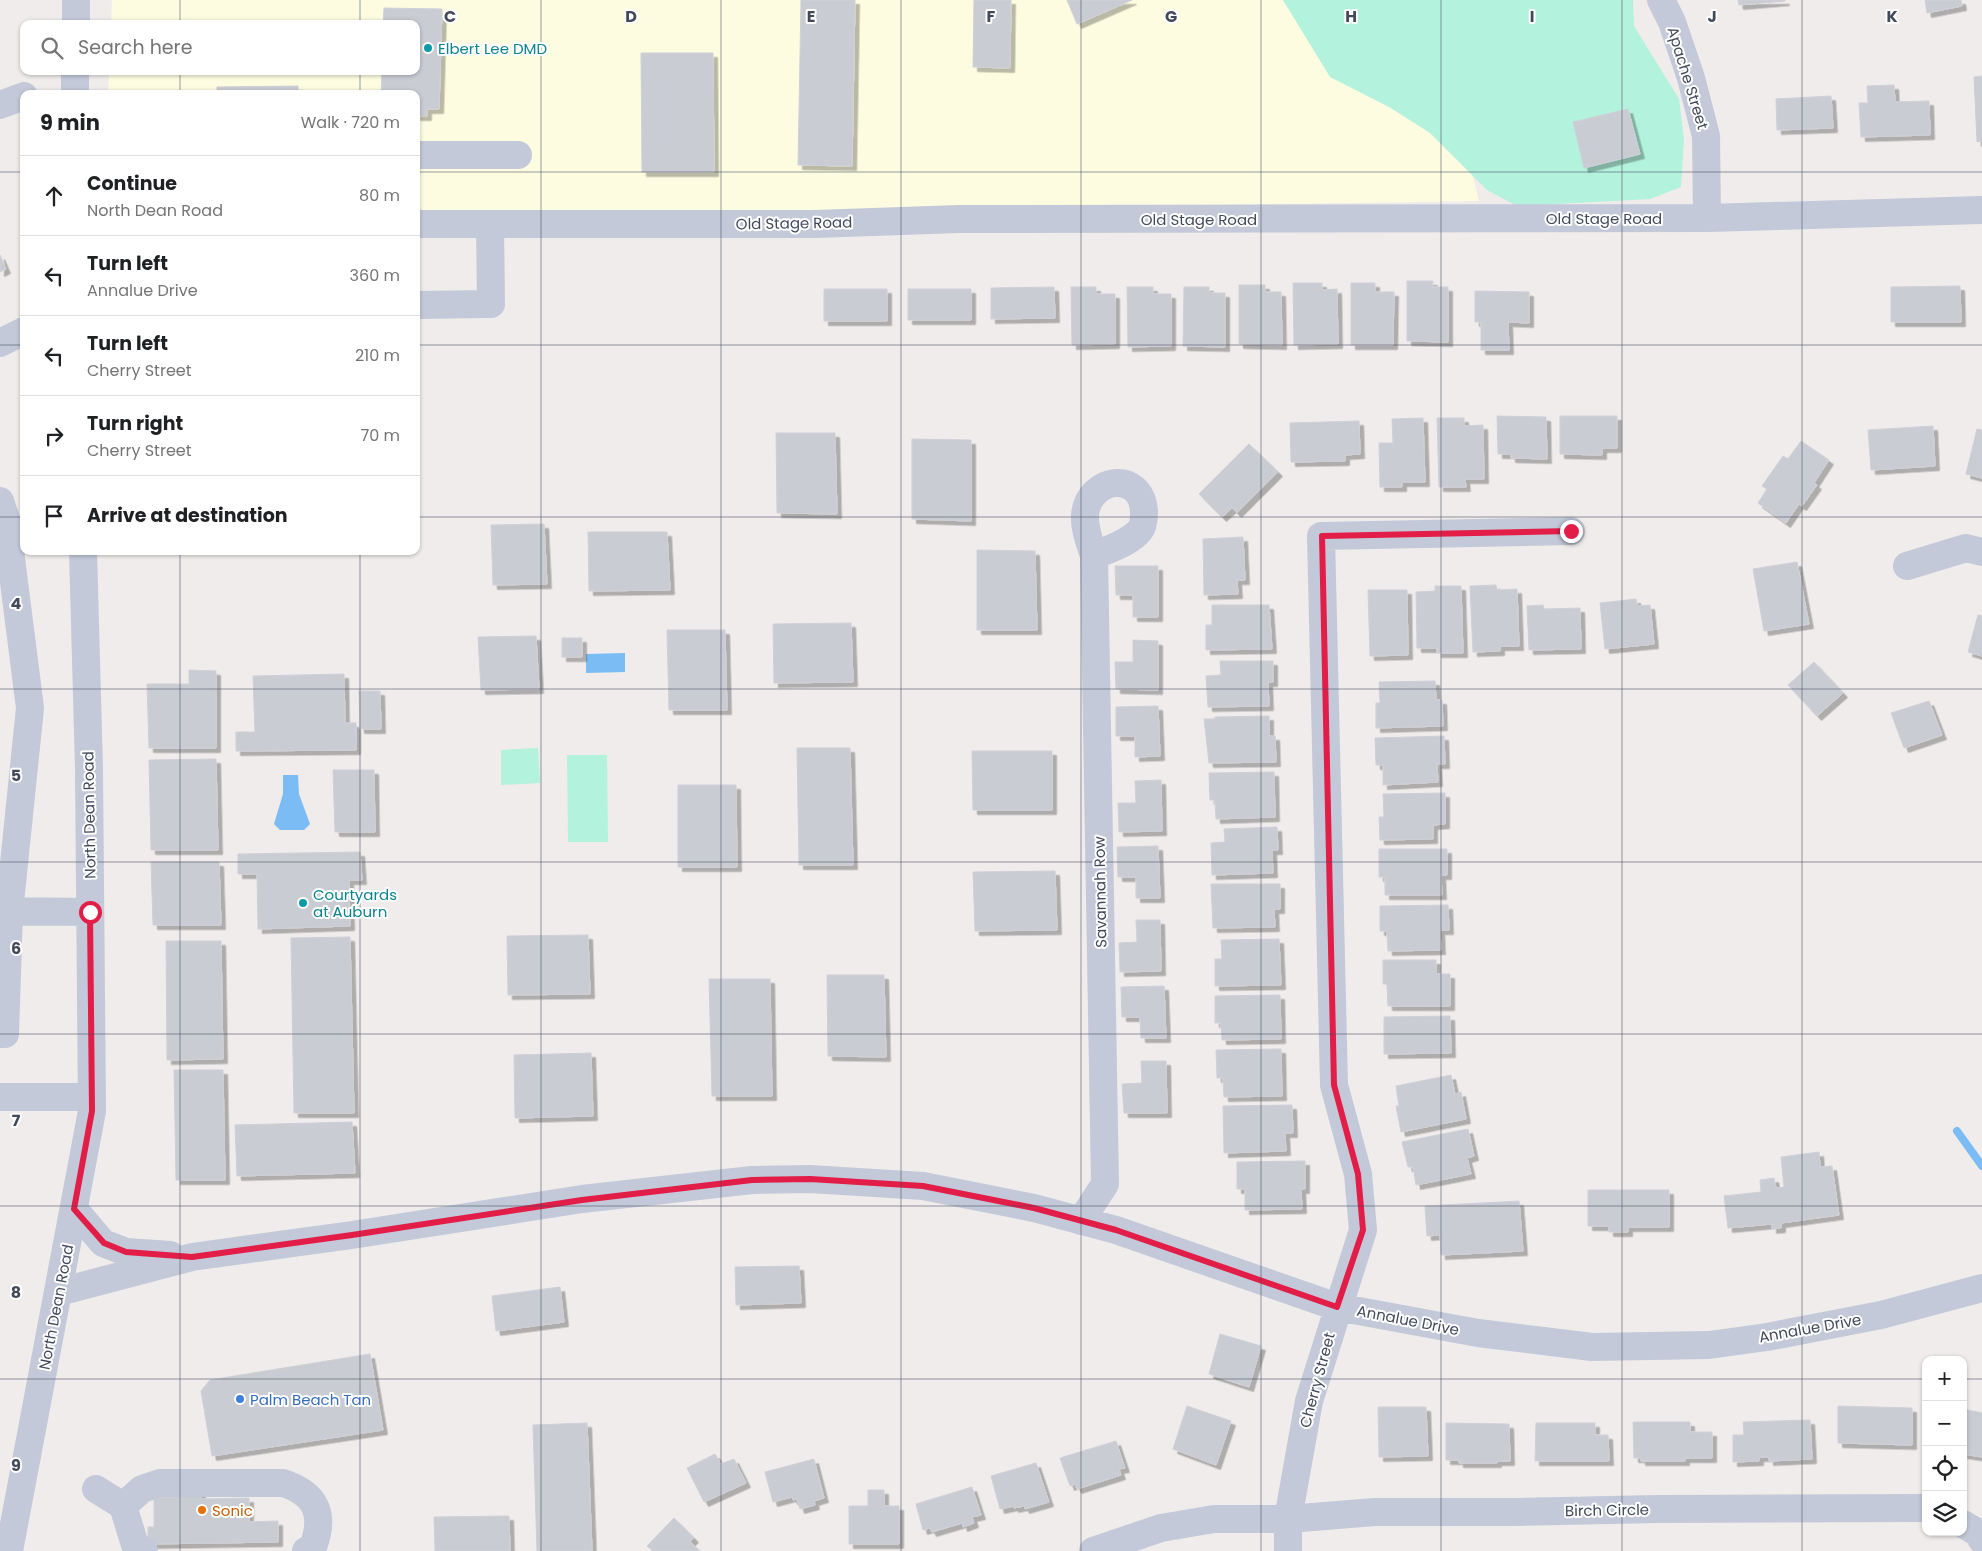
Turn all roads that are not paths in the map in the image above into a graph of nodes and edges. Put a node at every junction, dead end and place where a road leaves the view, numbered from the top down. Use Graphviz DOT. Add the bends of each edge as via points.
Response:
graph roads {
  1 [pos="76,0"];
  2 [pos="1661,0"];
  3 [pos="76,20"];
  4 [pos="75,75"];
  5 [pos="75,90"];
  6 [pos="20,98"];
  7 [pos="0,105"];
  8 [pos="420,155"];
  9 [pos="518,155"];
  10 [pos="1982,210"];
  11 [pos="1707,218"];
  12 [pos="420,224"];
  13 [pos="490,224"];
  14 [pos="420,305"];
  15 [pos="20,333"];
  16 [pos="0,342"];
  17 [pos="10,512"];
  18 [pos="1571,531"];
  19 [pos="1982,552"];
  20 [pos="83,555"];
  21 [pos="1094,556"];
  22 [pos="1907,566"];
  23 [pos="5,911"];
  24 [pos="90,912"];
  25 [pos="0,1034"];
  26 [pos="0,1097"];
  27 [pos="92,1097"];
  28 [pos="74,1209"];
  29 [pos="1081,1221"];
  30 [pos="192,1257"];
  31 [pos="1982,1288"];
  32 [pos="59,1292"];
  33 [pos="1337,1307"];
  34 [pos="96,1489"];
  35 [pos="123,1506"];
  36 [pos="1922,1508"];
  37 [pos="1288,1519"];
  38 [pos="1967,1526"];
  39 [pos="1982,1540"];
  40 [pos="9,1551"];
  41 [pos="144,1551"];
  42 [pos="306,1551"];
  43 [pos="1093,1551"];
  44 [pos="1288,1551"];
  1 -- 3 [label="street"];
  2 -- 11 [label="street, Apache Street" via="1691,78 1706,136"];
  4 -- 5 [label="street"];
  6 -- 7 [label="street"];
  8 -- 9 [label="street"];
  10 -- 11 [label="street, Old Stage Road"];
  11 -- 13 [label="street, Old Stage Road" via="959,219 814,224"];
  12 -- 13 [label="street, Old Stage Road"];
  13 -- 14 [label="street" via="491,304"];
  15 -- 16 [label="street"];
  17 -- 23 [label="street" via="30,708"];
  18 -- 33 [label="street, Cherry Street" via="1322,536 1334,1085 1358,1174 1363,1230"];
  19 -- 22 [label="street" via="1966,548"];
  20 -- 24 [label="street, North Dean Road"];
  21 -- 29 [label="street, Savannah Row" via="1105,1184"];
  23 -- 24 [label="street"];
  23 -- 25 [label="street" via="5,1034"];
  24 -- 27 [label="street, North Dean Road"];
  26 -- 27 [label="street"];
  27 -- 28 [label="street, North Dean Road"];
  28 -- 30 [label="street, Annalue Drive" via="104,1243 126,1252"];
  28 -- 32 [label="street, North Dean Road"];
  29 -- 30 [label="street, Annalue Drive" via="1034,1208 923,1186 810,1179 752,1180 582,1200"];
  29 -- 33 [label="street, Annalue Drive" via="1116,1230"];
  30 -- 32 [label="street, Annalue Drive"];
  31 -- 33 [label="street, Annalue Drive" via="1881,1315 1709,1345 1592,1347 1478,1333"];
  32 -- 40 [label="street, North Dean Road"];
  33 -- 37 [label="street, Cherry Street" via="1309,1401"];
  34 -- 35 [label="street"];
  35 -- 41 [label="street" via="135,1545"];
  35 -- 42 [label="street" via="142,1489 160,1483 283,1483 309,1496 319,1517 320,1530 314,1547"];
  36 -- 37 [label="street, Birch Circle" via="1375,1512"];
  37 -- 43 [label="street, Birch Circle" via="1214,1519 1161,1528"];
  37 -- 44 [label="street, Cherry Street"];
  38 -- 39 [label="street"];
}
